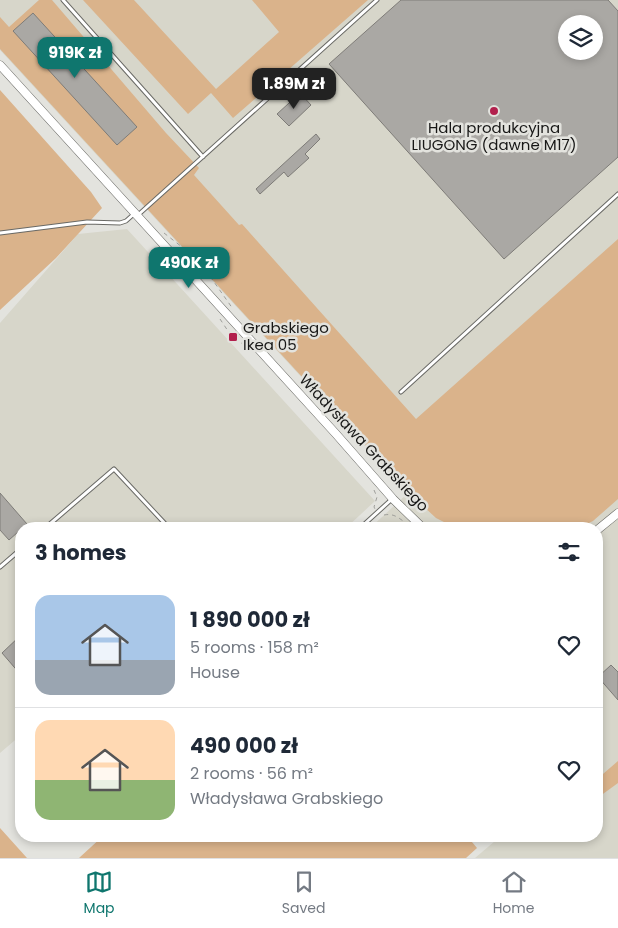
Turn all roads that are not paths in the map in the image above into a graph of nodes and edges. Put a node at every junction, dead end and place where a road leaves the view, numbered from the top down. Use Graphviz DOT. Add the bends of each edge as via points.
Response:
graph roads {
  1 [pos="63,0"];
  2 [pos="377,0"];
  3 [pos="0,65"];
  4 [pos="204,156"];
  5 [pos="618,194"];
  6 [pos="136,214"];
  7 [pos="0,233"];
  8 [pos="401,392"];
  9 [pos="393,499"];
  10 [pos="618,513"];
  11 [pos="52,522"];
  12 [pos="163,522"];
  13 [pos="367,522"];
  14 [pos="417,522"];
  15 [pos="603,525"];
  16 [pos="15,554"];
  17 [pos="0,567"];
  1 -- 4 [label="lane"];
  2 -- 4 [label="lane"];
  3 -- 6 [label="street, Władysława Grabskiego"];
  4 -- 6 [label="lane"];
  5 -- 8 [label="lane"];
  6 -- 7 [label="lane" via="120,223 87,222"];
  6 -- 9 [label="street, Władysława Grabskiego"];
  9 -- 13 [label="lane"];
  9 -- 14 [label="street, Władysława Grabskiego"];
  10 -- 15 [label="street"];
  11 -- 12 [label="lane" via="114,469"];
  16 -- 17 [label="lane"];
}
